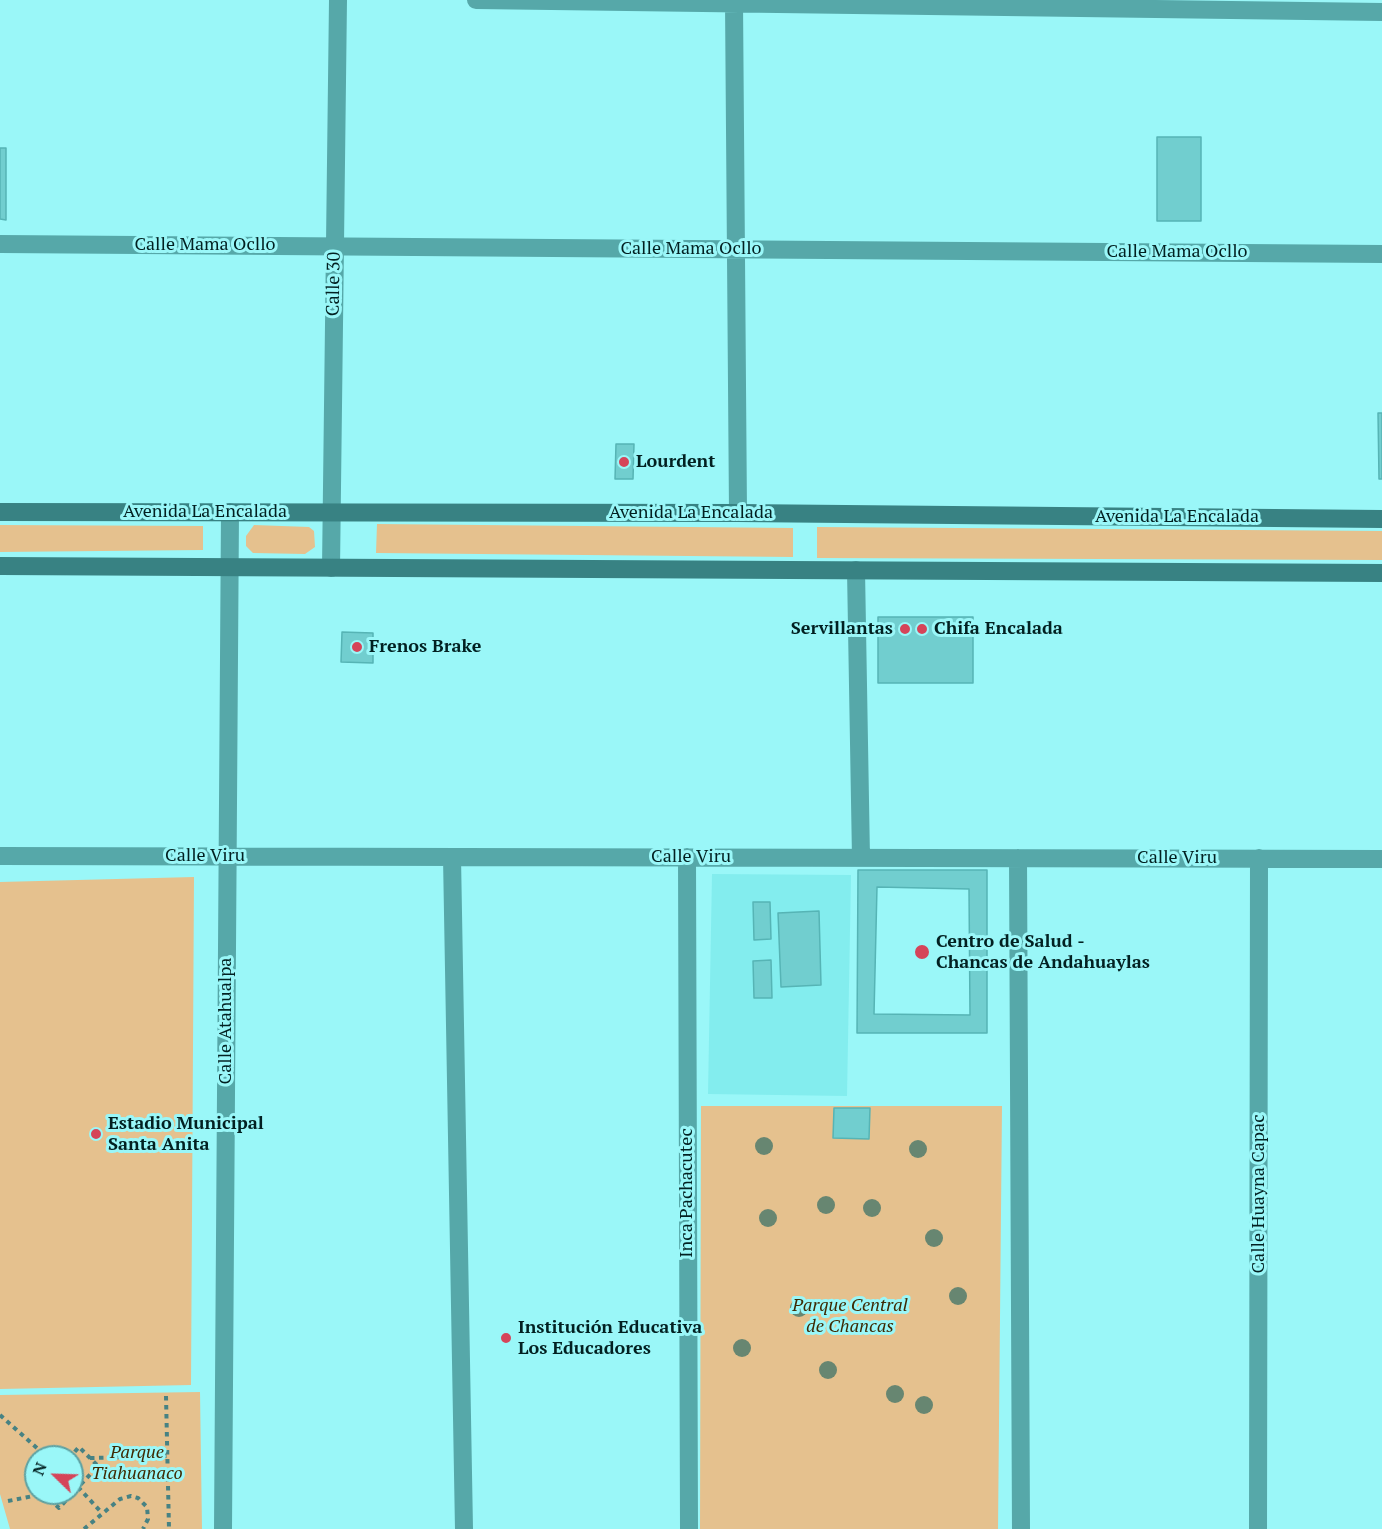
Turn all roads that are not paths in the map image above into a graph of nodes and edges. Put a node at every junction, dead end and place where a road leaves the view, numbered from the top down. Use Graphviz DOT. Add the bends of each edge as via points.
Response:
graph roads {
  1 [pos="338,0"];
  2 [pos="476,0"];
  3 [pos="551,0"];
  4 [pos="773,1"];
  5 [pos="734,2"];
  6 [pos="1011,3"];
  7 [pos="1269,5"];
  8 [pos="1382,12"];
  9 [pos="0,244"];
  10 [pos="335,246"];
  11 [pos="736,249"];
  12 [pos="1382,254"];
  13 [pos="0,512"];
  14 [pos="230,512"];
  15 [pos="331,512"];
  16 [pos="738,513"];
  17 [pos="1382,519"];
  18 [pos="0,566"];
  19 [pos="229,567"];
  20 [pos="331,568"];
  21 [pos="856,570"];
  22 [pos="1382,573"];
  23 [pos="0,856"];
  24 [pos="227,856"];
  25 [pos="452,857"];
  26 [pos="687,857"];
  27 [pos="861,858"];
  28 [pos="1018,858"];
  29 [pos="1259,858"];
  30 [pos="1382,859"];
  31 [pos="223,1529"];
  32 [pos="464,1529"];
  33 [pos="689,1529"];
  34 [pos="1021,1529"];
  35 [pos="1258,1529"];
  1 -- 10 [label="street, Calle 30"];
  2 -- 3 [label="street"];
  3 -- 5 [label="street"];
  4 -- 5 [label="street"];
  4 -- 6 [label="street"];
  5 -- 11 [label="street"];
  6 -- 7 [label="street"];
  7 -- 8 [label="street"];
  9 -- 10 [label="street, Calle Mama Ocllo"];
  10 -- 11 [label="street, Calle Mama Ocllo"];
  10 -- 15 [label="street, Calle 30"];
  11 -- 12 [label="street, Calle Mama Ocllo"];
  11 -- 16 [label="street"];
  13 -- 14 [label="street, Avenida La Encalada"];
  14 -- 15 [label="street, Avenida La Encalada"];
  14 -- 19 [label="street, Calle Atahualpa"];
  15 -- 16 [label="street, Avenida La Encalada"];
  15 -- 20 [label="street, Calle 30"];
  16 -- 17 [label="street, Avenida La Encalada"];
  18 -- 19 [label="street"];
  19 -- 20 [label="street"];
  19 -- 24 [label="street, Calle Atahualpa"];
  20 -- 21 [label="street"];
  21 -- 22 [label="street"];
  21 -- 27 [label="street"];
  23 -- 24 [label="street, Calle Viru"];
  24 -- 25 [label="street, Calle Viru"];
  24 -- 31 [label="street, Calle Atahualpa"];
  25 -- 26 [label="street, Calle Viru"];
  25 -- 32 [label="street"];
  26 -- 27 [label="street, Calle Viru"];
  26 -- 33 [label="street, Inca Pachacutec"];
  27 -- 28 [label="street, Calle Viru"];
  28 -- 29 [label="street, Calle Viru"];
  28 -- 34 [label="street"];
  29 -- 30 [label="street, Calle Viru"];
  29 -- 35 [label="street, Calle Huayna Capac"];
}
